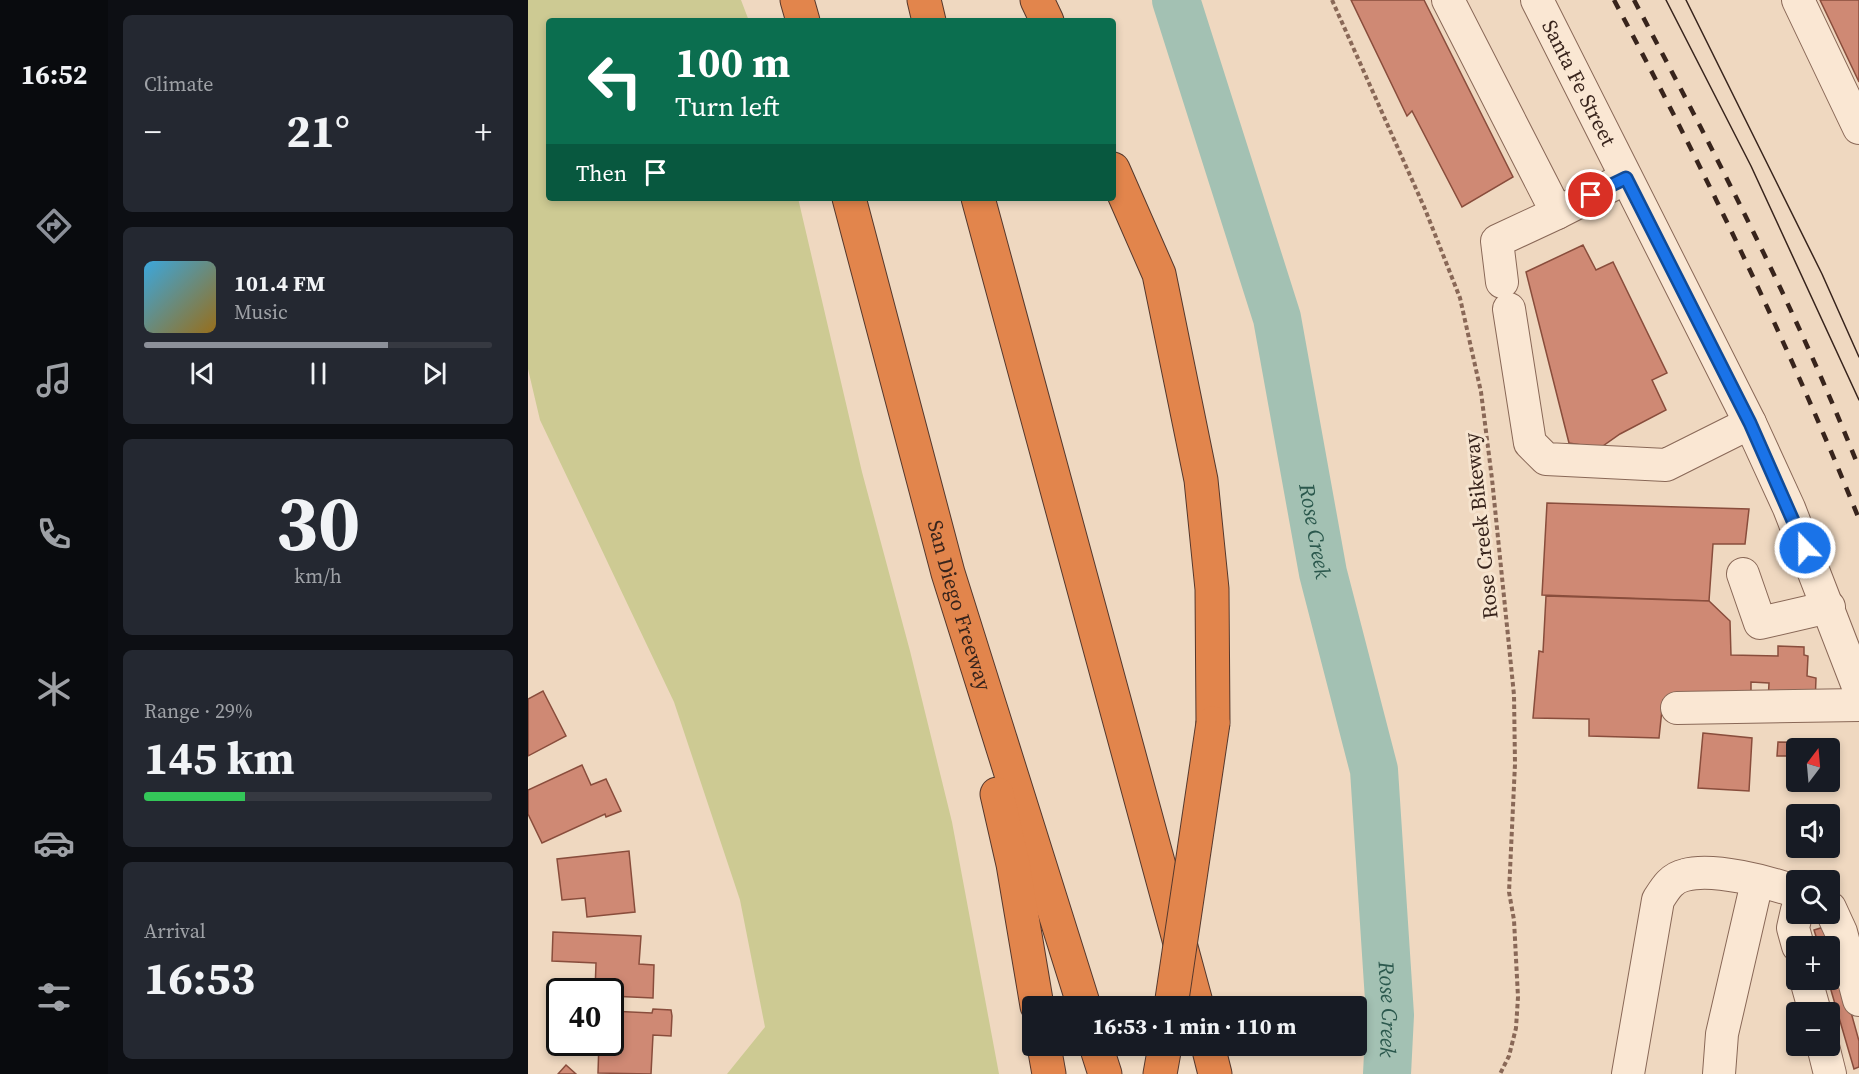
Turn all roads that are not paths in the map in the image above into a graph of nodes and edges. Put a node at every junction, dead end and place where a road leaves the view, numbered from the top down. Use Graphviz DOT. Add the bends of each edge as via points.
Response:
graph roads {
  1 [pos="797,0"];
  2 [pos="924,0"];
  3 [pos="1037,0"];
  4 [pos="1448,0"];
  5 [pos="1537,0"];
  6 [pos="1798,0"];
  7 [pos="802,18"];
  8 [pos="929,18"];
  9 [pos="1046,18"];
  10 [pos="1859,129"];
  11 [pos="1116,176"];
  12 [pos="1626,178"];
  13 [pos="850,201"];
  14 [pos="979,201"];
  15 [pos="1557,213"];
  16 [pos="1750,423"];
  17 [pos="948,573"];
  18 [pos="1743,574"];
  19 [pos="1829,607"];
  20 [pos="1859,689"];
  21 [pos="1859,705"];
  22 [pos="1677,708"];
  23 [pos="1758,882"];
  24 [pos="1786,889"];
  25 [pos="1837,924"];
  26 [pos="1035,996"];
  27 [pos="1081,996"];
  28 [pos="1172,996"];
  29 [pos="1194,996"];
  30 [pos="1859,1000"];
  31 [pos="1046,1056"];
  32 [pos="1099,1056"];
  33 [pos="1163,1056"];
  34 [pos="1210,1056"];
  35 [pos="1826,1056"];
  36 [pos="1049,1074"];
  37 [pos="1105,1074"];
  38 [pos="1160,1074"];
  39 [pos="1215,1074"];
  40 [pos="1628,1074"];
  41 [pos="1719,1074"];
  42 [pos="1830,1074"];
  1 -- 7 [label="highway"];
  2 -- 8 [label="highway"];
  3 -- 9 [label="highway"];
  4 -- 15 [label="street"];
  5 -- 12 [label="street, Santa Fe Street"];
  6 -- 10 [label="street"];
  11 -- 28 [label="highway, bridge" via="1159,274 1201,480 1212,589 1213,723"];
  12 -- 15 [label="street"];
  12 -- 16 [label="street, Santa Fe Street"];
  13 -- 17 [label="highway, San Diego Freeway"];
  14 -- 29 [label="highway"];
  15 -- 16 [label="street" via="1497,241 1530,443 1546,459 1666,465"];
  16 -- 19 [label="street, Santa Fe Street"];
  17 -- 26 [label="highway" via="1013,864"];
  17 -- 27 [label="highway, San Diego Freeway"];
  18 -- 19 [label="street" via="1760,623"];
  19 -- 20 [label="street, Santa Fe Street"];
  21 -- 22 [label="street"];
  23 -- 24 [label="street"];
  23 -- 40 [label="street" via="1719,874 1685,875 1669,883 1658,900"];
  23 -- 41 [label="street" via="1722,1034"];
  25 -- 30 [label="street"];
  31 -- 36 [label="highway"];
  32 -- 37 [label="highway"];
  33 -- 38 [label="highway"];
  34 -- 39 [label="highway"];
  35 -- 42 [label="street"];
}
